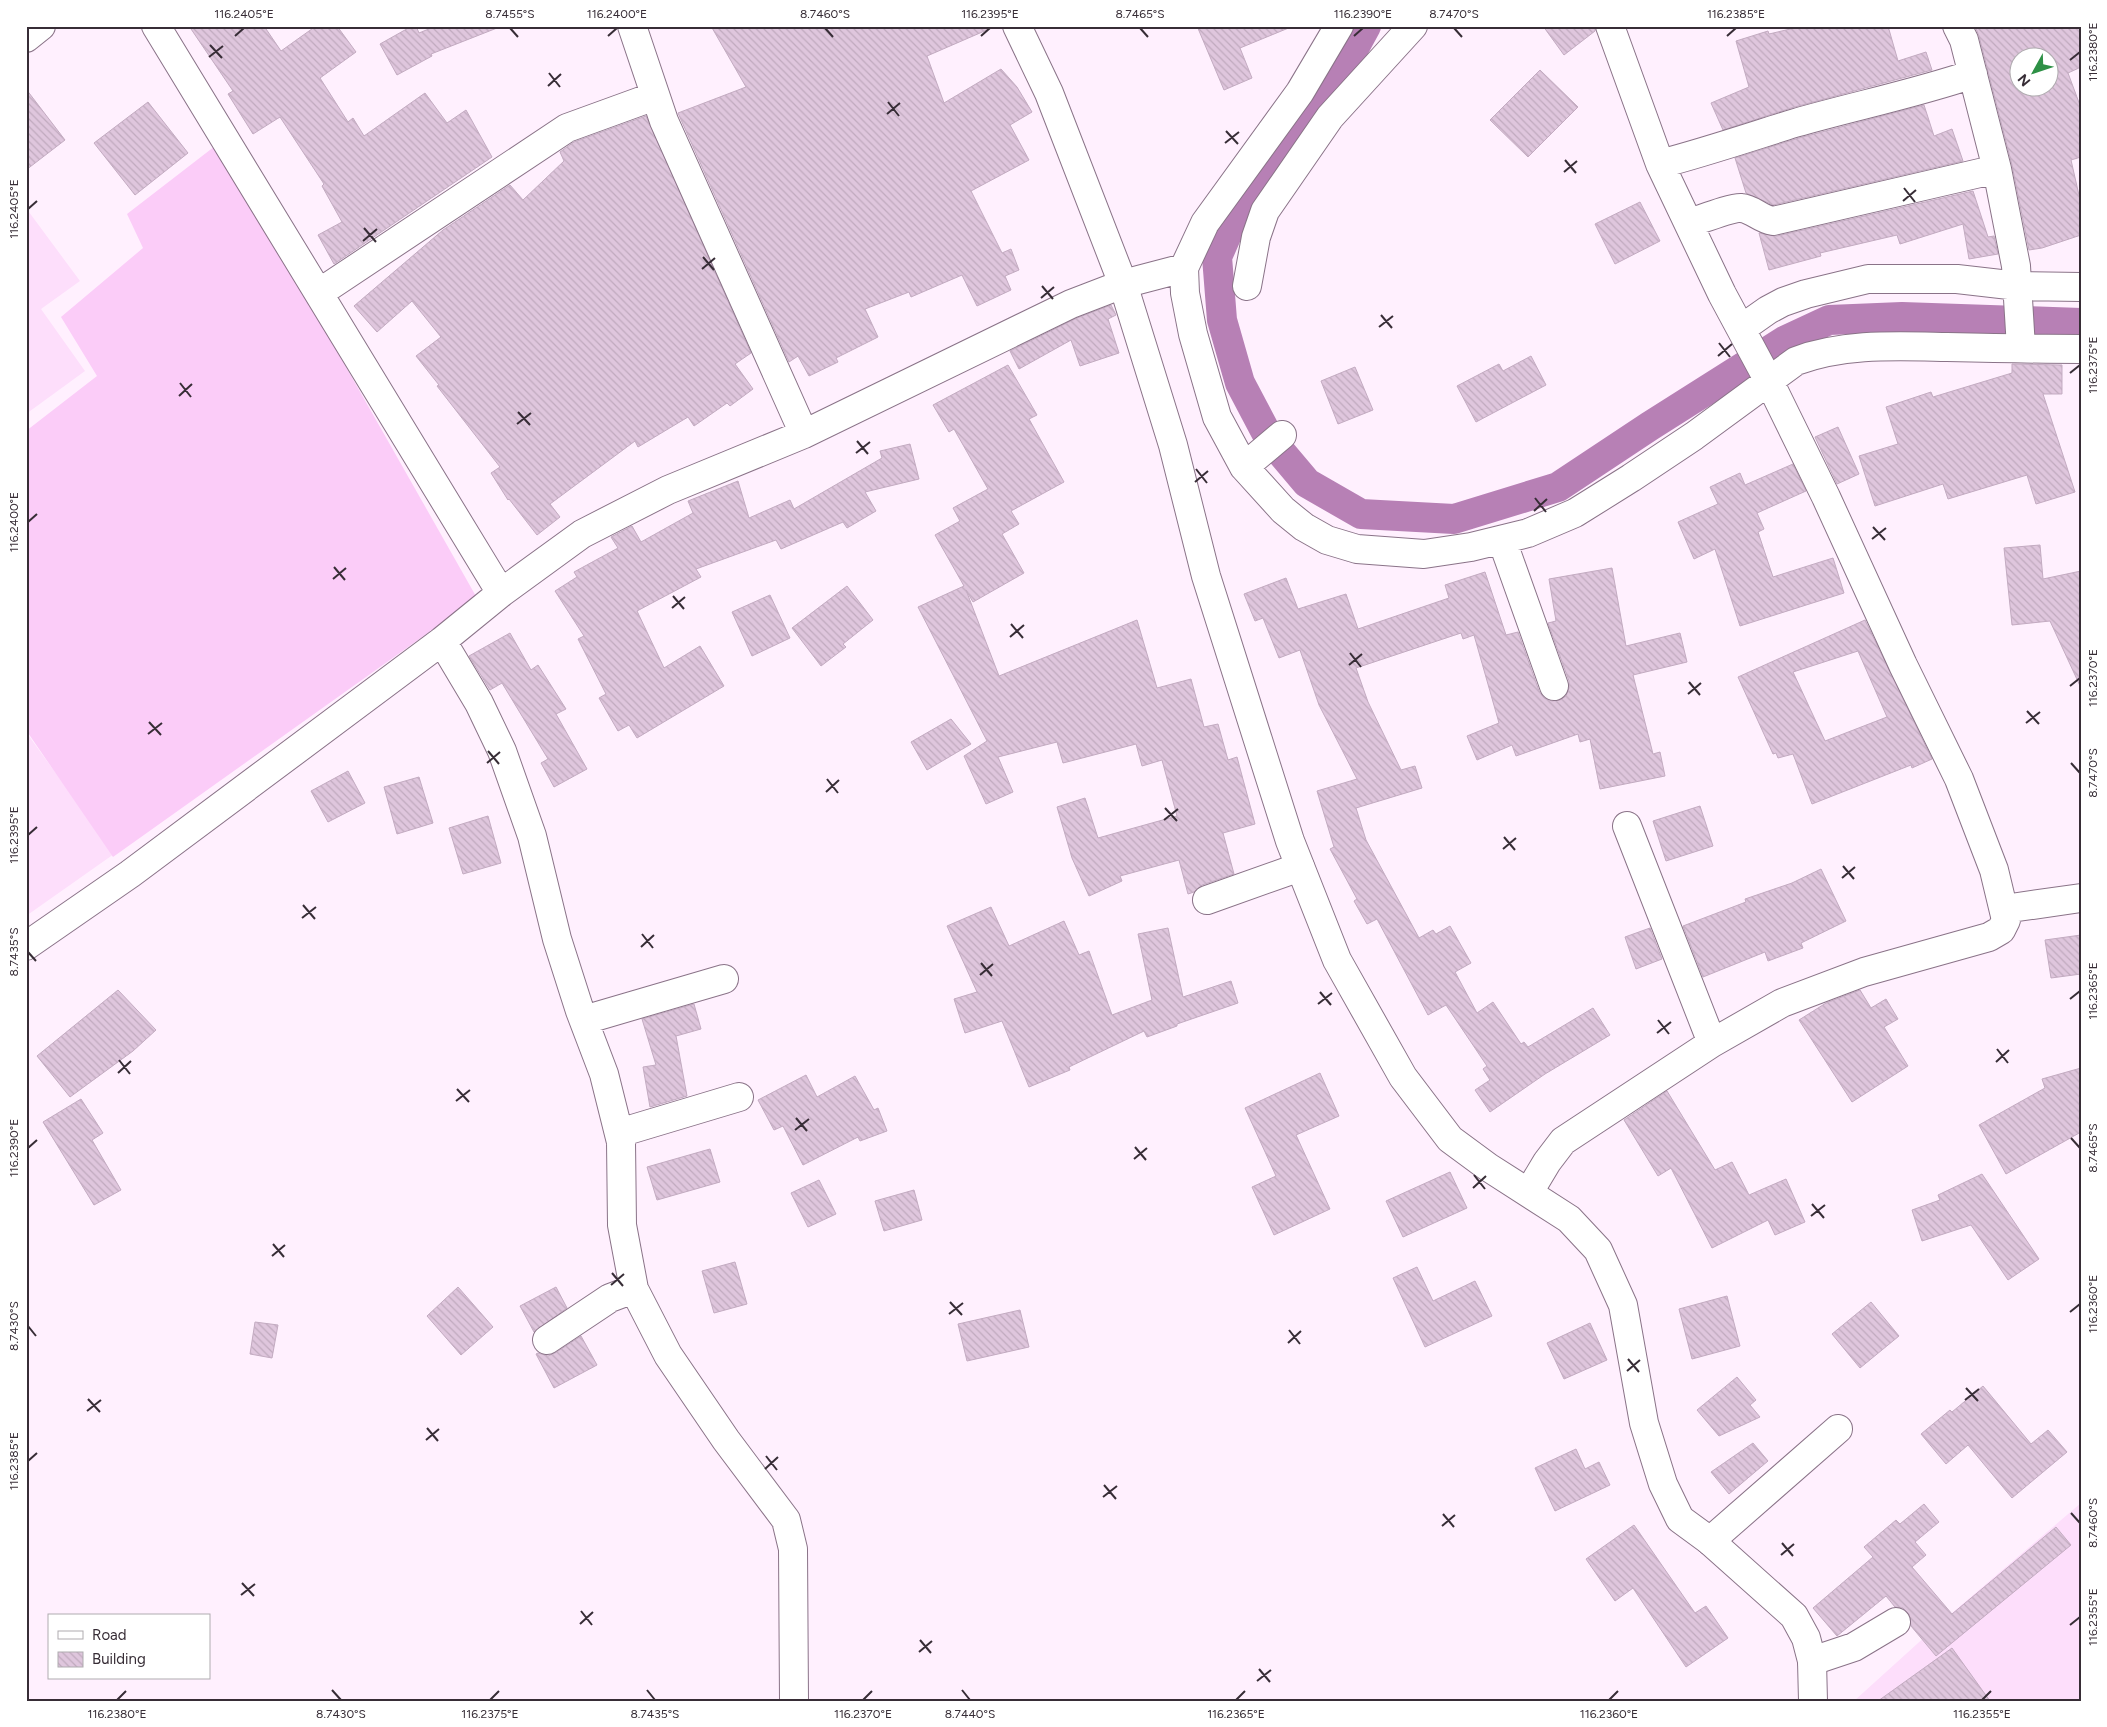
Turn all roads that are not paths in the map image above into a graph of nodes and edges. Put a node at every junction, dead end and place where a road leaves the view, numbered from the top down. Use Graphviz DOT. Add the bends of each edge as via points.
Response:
graph roads {
  1 [pos="41,26"];
  2 [pos="156,26"];
  3 [pos="632,26"];
  4 [pos="1017,26"];
  5 [pos="1339,26"];
  6 [pos="1413,26"];
  7 [pos="1610,26"];
  8 [pos="1957,26"];
  9 [pos="26,38"];
  10 [pos="1973,74"];
  11 [pos="654,96"];
  12 [pos="1315,105"];
  13 [pos="1660,164"];
  14 [pos="1997,170"];
  15 [pos="1688,223"];
  16 [pos="1184,268"];
  17 [pos="1123,284"];
  18 [pos="1247,286"];
  19 [pos="2081,287"];
  20 [pos="319,293"];
  21 [pos="2018,296"];
  22 [pos="1742,333"];
  23 [pos="2021,344"];
  24 [pos="2081,349"];
  25 [pos="1765,374"];
  26 [pos="804,434"];
  27 [pos="1279,437"];
  28 [pos="1246,465"];
  29 [pos="1502,540"];
  30 [pos="501,593"];
  31 [pos="442,641"];
  32 [pos="1554,686"];
  33 [pos="1627,826"];
  34 [pos="1300,867"];
  35 [pos="2081,898"];
  36 [pos="1207,900"];
  37 [pos="2004,909"];
  38 [pos="26,946"];
  39 [pos="724,979"];
  40 [pos="584,1020"];
  41 [pos="1712,1042"];
  42 [pos="739,1097"];
  43 [pos="619,1133"];
  44 [pos="1528,1192"];
  45 [pos="634,1290"];
  46 [pos="547,1340"];
  47 [pos="1838,1429"];
  48 [pos="1710,1541"];
  49 [pos="1896,1622"];
  50 [pos="1812,1661"];
  51 [pos="794,1701"];
  52 [pos="1813,1701"];
  1 -- 9 [label="street"];
  2 -- 20 [label="street"];
  3 -- 11 [label="street"];
  4 -- 17 [label="street" via="1049,93"];
  5 -- 12 [label="street"];
  6 -- 12 [label="street"];
  7 -- 13 [label="street"];
  8 -- 10 [label="street"];
  10 -- 13 [label="street"];
  10 -- 14 [label="street"];
  11 -- 20 [label="street" via="567,128"];
  11 -- 26 [label="street"];
  12 -- 16 [label="street" via="1205,223"];
  12 -- 18 [label="street" via="1265,211 1256,236"];
  13 -- 15 [label="street"];
  14 -- 15 [label="street" via="1773,221 1762,220 1740,207"];
  14 -- 21 [label="street" via="2016,266"];
  15 -- 22 [label="street"];
  16 -- 17 [label="street"];
  16 -- 28 [label="street" via="1193,334 1217,418"];
  17 -- 26 [label="street" via="1071,304"];
  17 -- 34 [label="street" via="1173,445 1206,576"];
  19 -- 21 [label="street"];
  20 -- 30 [label="street"];
  21 -- 22 [label="street" via="1957,279 1868,279 1783,302 1768,310"];
  21 -- 23 [label="street"];
  22 -- 25 [label="street"];
  23 -- 24 [label="street"];
  23 -- 25 [label="street" via="1844,348 1814,354"];
  25 -- 29 [label="street" via="1694,436 1631,478 1575,513"];
  25 -- 37 [label="street" via="1959,779 1994,870"];
  26 -- 30 [label="street" via="668,490 582,534"];
  27 -- 28 [label="street"];
  28 -- 29 [label="street" via="1283,510 1304,527 1327,540 1357,549 1424,554"];
  29 -- 32 [label="street"];
  30 -- 31 [label="street"];
  31 -- 38 [label="street" via="130,874"];
  31 -- 40 [label="street" via="502,751 532,836 557,939"];
  33 -- 41 [label="street"];
  34 -- 36 [label="street"];
  34 -- 44 [label="street" via="1337,960 1403,1077 1450,1139"];
  35 -- 37 [label="street"];
  37 -- 41 [label="street" via="2006,920 2001,930 1989,937 1864,972 1782,1003"];
  39 -- 40 [label="street"];
  40 -- 43 [label="street" via="604,1074"];
  41 -- 44 [label="street" via="1564,1142"];
  42 -- 43 [label="street"];
  43 -- 45 [label="street" via="622,1225"];
  44 -- 48 [label="street" via="1569,1219 1598,1250 1623,1305 1644,1423 1663,1484 1680,1519"];
  45 -- 46 [label="street" via="610,1298"];
  45 -- 51 [label="street" via="668,1355 786,1520 793,1549"];
  47 -- 48 [label="street"];
  48 -- 50 [label="street" via="1794,1616 1806,1638"];
  49 -- 50 [label="street" via="1854,1646"];
  50 -- 52 [label="street"];
}
